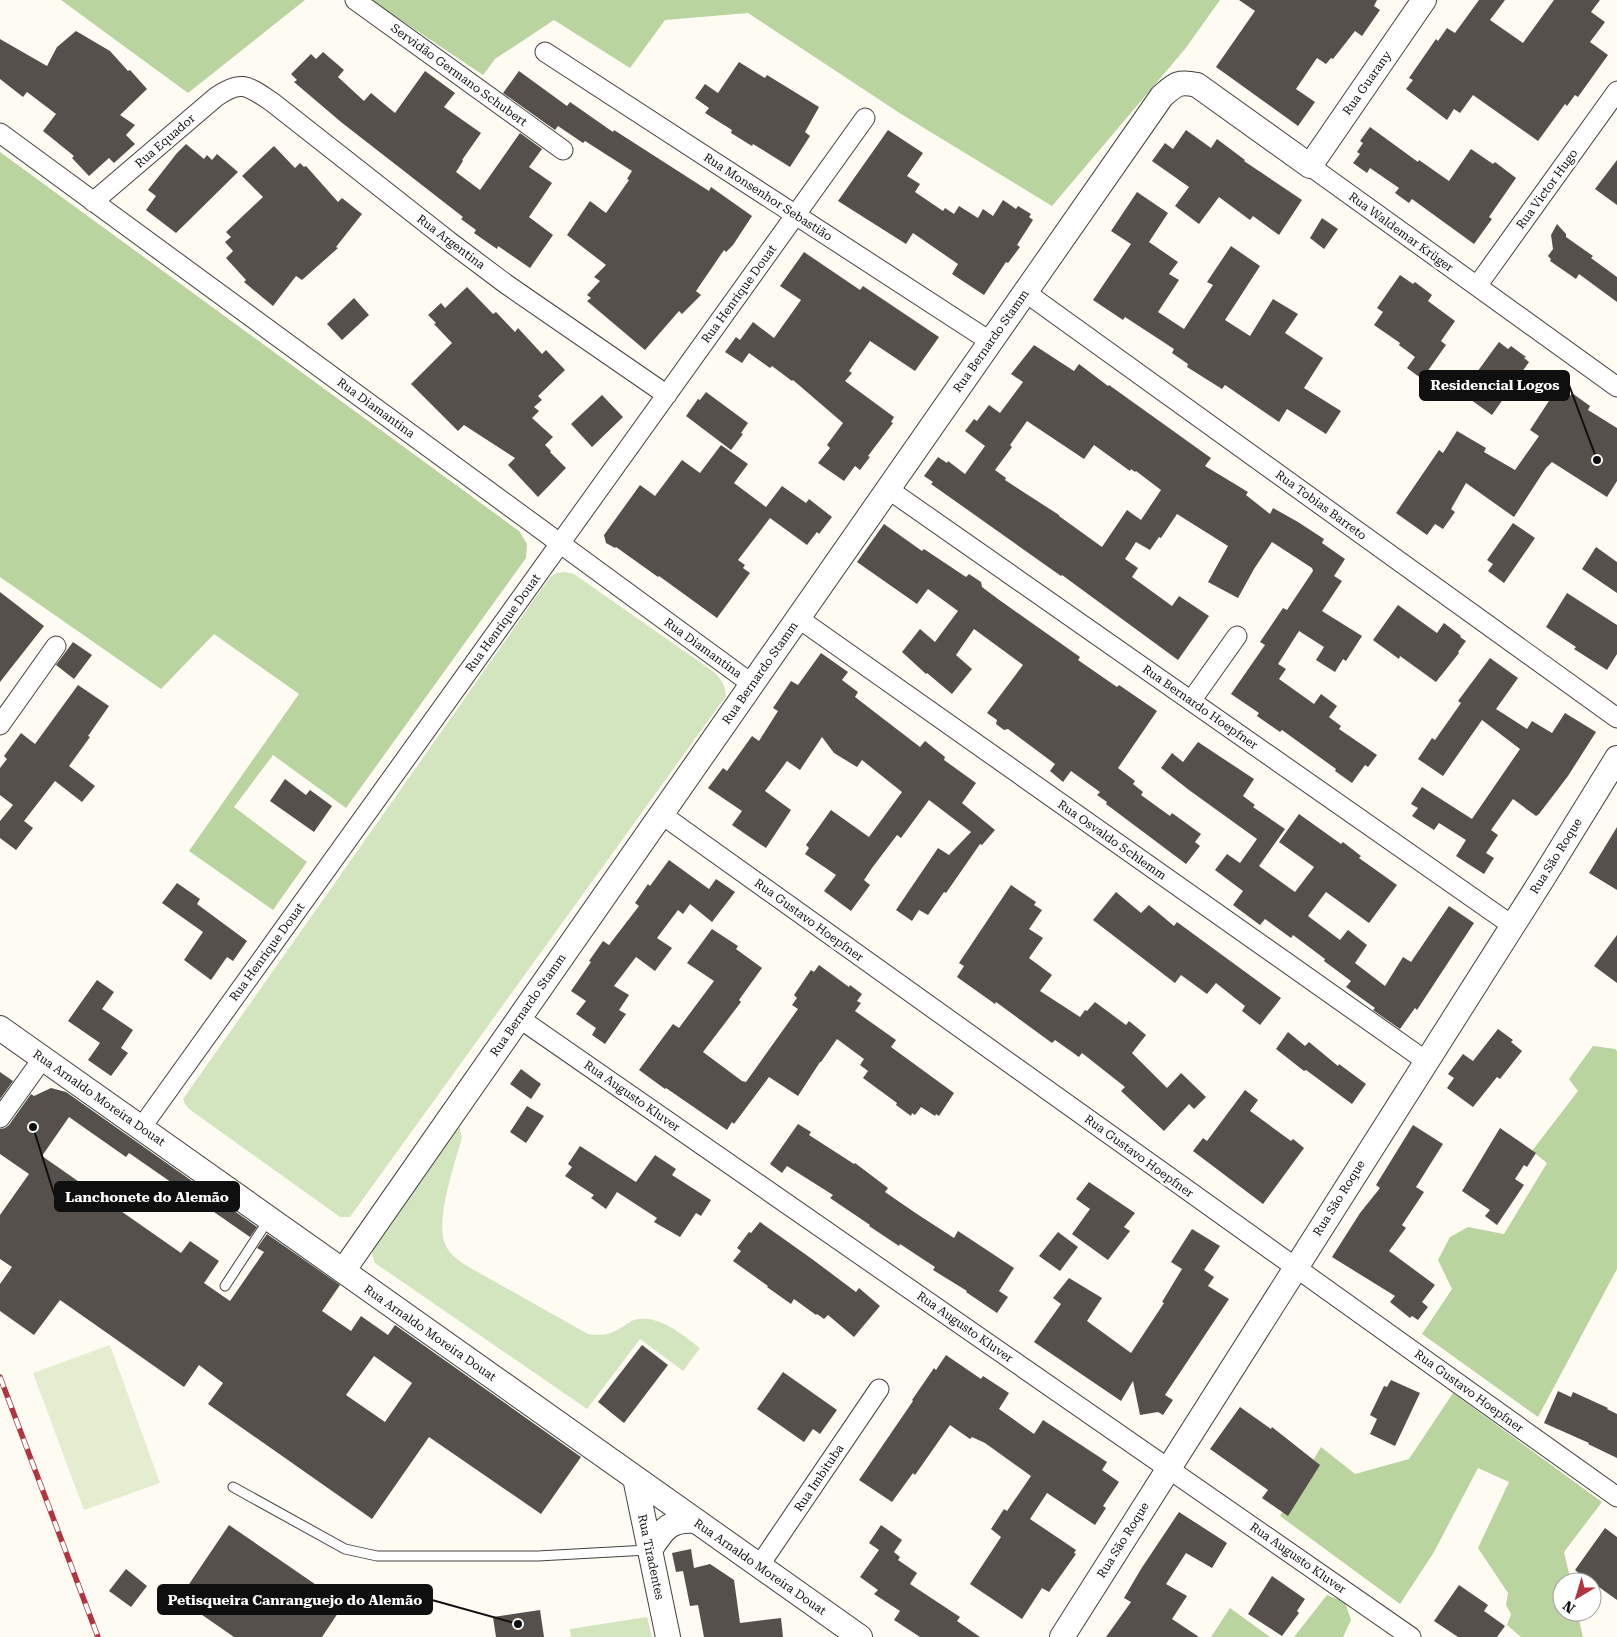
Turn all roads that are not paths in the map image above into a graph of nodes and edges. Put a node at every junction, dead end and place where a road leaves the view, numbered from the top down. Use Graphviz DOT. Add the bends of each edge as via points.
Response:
graph roads {
  1 [pos="355,0"];
  2 [pos="1424,0"];
  3 [pos="546,52"];
  4 [pos="1183,82"];
  5 [pos="239,85"];
  6 [pos="1617,91"];
  7 [pos="865,118"];
  8 [pos="0,133"];
  9 [pos="563,150"];
  10 [pos="1310,166"];
  11 [pos="93,202"];
  12 [pos="795,215"];
  13 [pos="1477,286"];
  14 [pos="1025,292"];
  15 [pos="991,342"];
  16 [pos="1617,387"];
  17 [pos="667,394"];
  18 [pos="888,489"];
  19 [pos="560,543"];
  20 [pos="798,618"];
  21 [pos="1237,636"];
  22 [pos="56,646"];
  23 [pos="752,684"];
  24 [pos="1191,701"];
  25 [pos="1617,718"];
  26 [pos="0,725"];
  27 [pos="1617,758"];
  28 [pos="661,814"];
  29 [pos="1512,926"];
  30 [pos="519,1018"];
  31 [pos="0,1028"];
  32 [pos="43,1058"];
  33 [pos="1426,1061"];
  34 [pos="0,1117"];
  35 [pos="141,1128"];
  36 [pos="269,1218"];
  37 [pos="1295,1268"];
  38 [pos="343,1271"];
  39 [pos="225,1286"];
  40 [pos="879,1389"];
  41 [pos="1168,1468"];
  42 [pos="635,1478"];
  43 [pos="233,1487"];
  44 [pos="1617,1497"];
  45 [pos="695,1521"];
  46 [pos="650,1550"];
  47 [pos="759,1566"];
  48 [pos="668,1637"];
  49 [pos="860,1637"];
  50 [pos="1062,1637"];
  51 [pos="1411,1637"];
  1 -- 9 [label="street, Servidão Germano Schubert"];
  2 -- 10 [label="street, Rua Guarany"];
  3 -- 12 [label="street, Rua Monsenhor Sebastião"];
  4 -- 10 [label="street, Rua Waldemar Krüger" via="1196,85"];
  4 -- 14 [label="street, Rua Bernardo Stamm" via="1162,96"];
  5 -- 11 [label="street, Rua Equador" via="216,97"];
  5 -- 17 [label="street, Rua Argentina" via="272,102 464,253"];
  6 -- 13 [label="street, Rua Victor Hugo"];
  7 -- 12 [label="street, Rua Henrique Douat"];
  8 -- 11 [label="street, Rua Diamantina"];
  10 -- 13 [label="street, Rua Waldemar Krüger"];
  11 -- 19 [label="street, Rua Diamantina"];
  12 -- 15 [label="street, Rua Monsenhor Sebastião"];
  12 -- 17 [label="street, Rua Henrique Douat"];
  13 -- 16 [label="street, Rua Waldemar Krüger"];
  14 -- 15 [label="street, Rua Bernardo Stamm"];
  14 -- 25 [label="street, Rua Tobias Barreto"];
  15 -- 18 [label="street, Rua Bernardo Stamm"];
  17 -- 19 [label="street, Rua Henrique Douat"];
  18 -- 20 [label="street, Rua Bernardo Stamm"];
  18 -- 24 [label="street, Rua Bernardo Hoepfner"];
  19 -- 23 [label="street, Rua Diamantina"];
  19 -- 35 [label="street, Rua Henrique Douat"];
  20 -- 23 [label="street, Rua Bernardo Stamm"];
  20 -- 33 [label="street, Rua Osvaldo Schlemm"];
  21 -- 24 [label="street"];
  22 -- 26 [label="street"];
  23 -- 28 [label="street, Rua Bernardo Stamm"];
  24 -- 29 [label="street, Rua Bernardo Hoepfner"];
  27 -- 29 [label="street, Rua São Roque"];
  28 -- 30 [label="street, Rua Bernardo Stamm"];
  28 -- 37 [label="street, Rua Gustavo Hoepfner"];
  29 -- 33 [label="street, Rua São Roque"];
  30 -- 38 [label="street, Rua Bernardo Stamm"];
  30 -- 41 [label="street, Rua Augusto Kluver"];
  31 -- 32 [label="street, Rua Arnaldo Moreira Douat"];
  32 -- 34 [label="street"];
  32 -- 35 [label="street, Rua Arnaldo Moreira Douat"];
  33 -- 37 [label="street, Rua São Roque"];
  35 -- 36 [label="street, Rua Arnaldo Moreira Douat"];
  36 -- 38 [label="street, Rua Arnaldo Moreira Douat"];
  36 -- 39 [label="lane"];
  37 -- 41 [label="street, Rua São Roque"];
  37 -- 44 [label="street, Rua Gustavo Hoepfner"];
  38 -- 42 [label="street, Rua Arnaldo Moreira Douat"];
  40 -- 47 [label="street, Rua Imbituba"];
  41 -- 50 [label="street, Rua São Roque"];
  41 -- 51 [label="street, Rua Augusto Kluver"];
  42 -- 45 [label="street, Rua Arnaldo Moreira Douat"];
  42 -- 46 [label="street, Rua Tiradentes"];
  43 -- 46 [label="lane" via="345,1549 377,1556 538,1556"];
  45 -- 46 [label="street" via="682,1520 670,1525"];
  45 -- 47 [label="street, Rua Arnaldo Moreira Douat"];
  46 -- 48 [label="street, Rua Tiradentes"];
  47 -- 49 [label="street, Rua Arnaldo Moreira Douat"];
}
